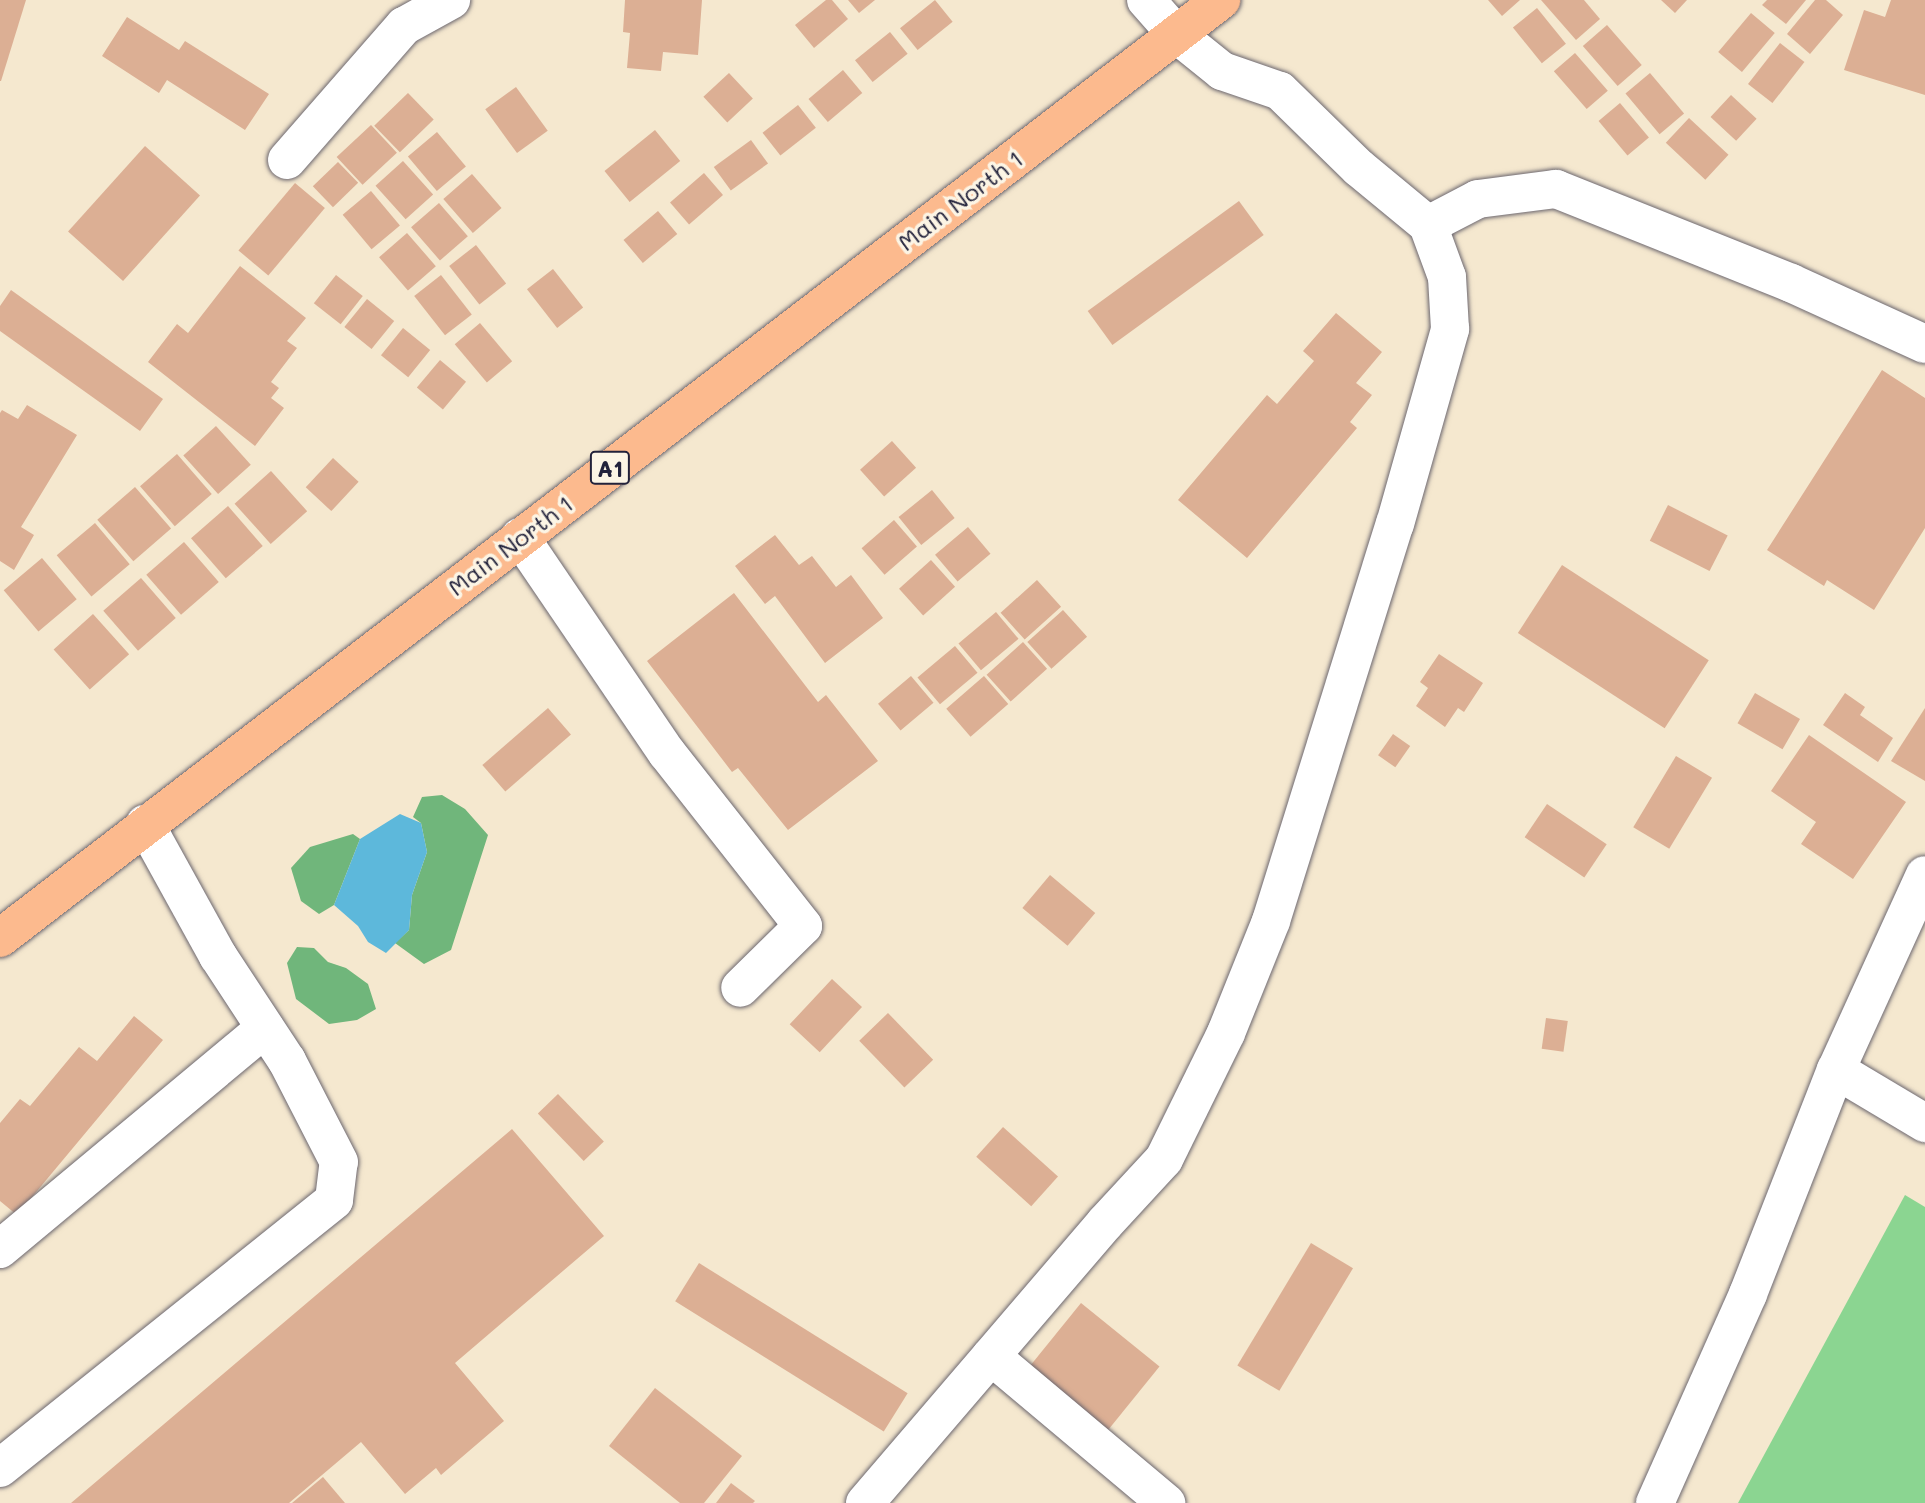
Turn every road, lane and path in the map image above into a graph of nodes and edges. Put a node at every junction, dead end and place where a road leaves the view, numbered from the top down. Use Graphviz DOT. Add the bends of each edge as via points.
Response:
graph roads {
  1 [pos="451,0"];
  2 [pos="1146,0"];
  3 [pos="1221,0"];
  4 [pos="1176,34"];
  5 [pos="287,160"];
  6 [pos="1428,225"];
  7 [pos="1925,345"];
  8 [pos="520,537"];
  9 [pos="145,824"];
  10 [pos="1925,875"];
  11 [pos="0,938"];
  12 [pos="740,988"];
  13 [pos="265,1028"];
  14 [pos="1836,1070"];
  15 [pos="1925,1123"];
  16 [pos="0,1249"];
  17 [pos="991,1356"];
  18 [pos="0,1468"];
  19 [pos="864,1503"];
  20 [pos="1166,1503"];
  21 [pos="1655,1503"];
  1 -- 5 [label="street" via="404,26"];
  2 -- 4 [label="street"];
  3 -- 4 [label="main road, Main North 1 / A1"];
  4 -- 6 [label="street" via="1222,71 1280,91 1359,168"];
  4 -- 8 [label="main road, Main North 1 / A1"];
  6 -- 7 [label="street" via="1478,199 1556,189 1791,283"];
  6 -- 17 [label="street" via="1447,278 1450,329 1395,524 1271,920 1226,1033 1164,1159"];
  8 -- 9 [label="main road, Main North 1 / A1"];
  8 -- 12 [label="street" via="667,753 803,926"];
  9 -- 11 [label="main road, Main North 1 / A1"];
  9 -- 13 [label="street" via="218,956"];
  10 -- 14 [label="street"];
  13 -- 16 [label="street"];
  13 -- 18 [label="street" via="339,1162 334,1200"];
  14 -- 15 [label="street"];
  14 -- 21 [label="street" via="1748,1294"];
  17 -- 19 [label="street"];
  17 -- 20 [label="street"];
}
